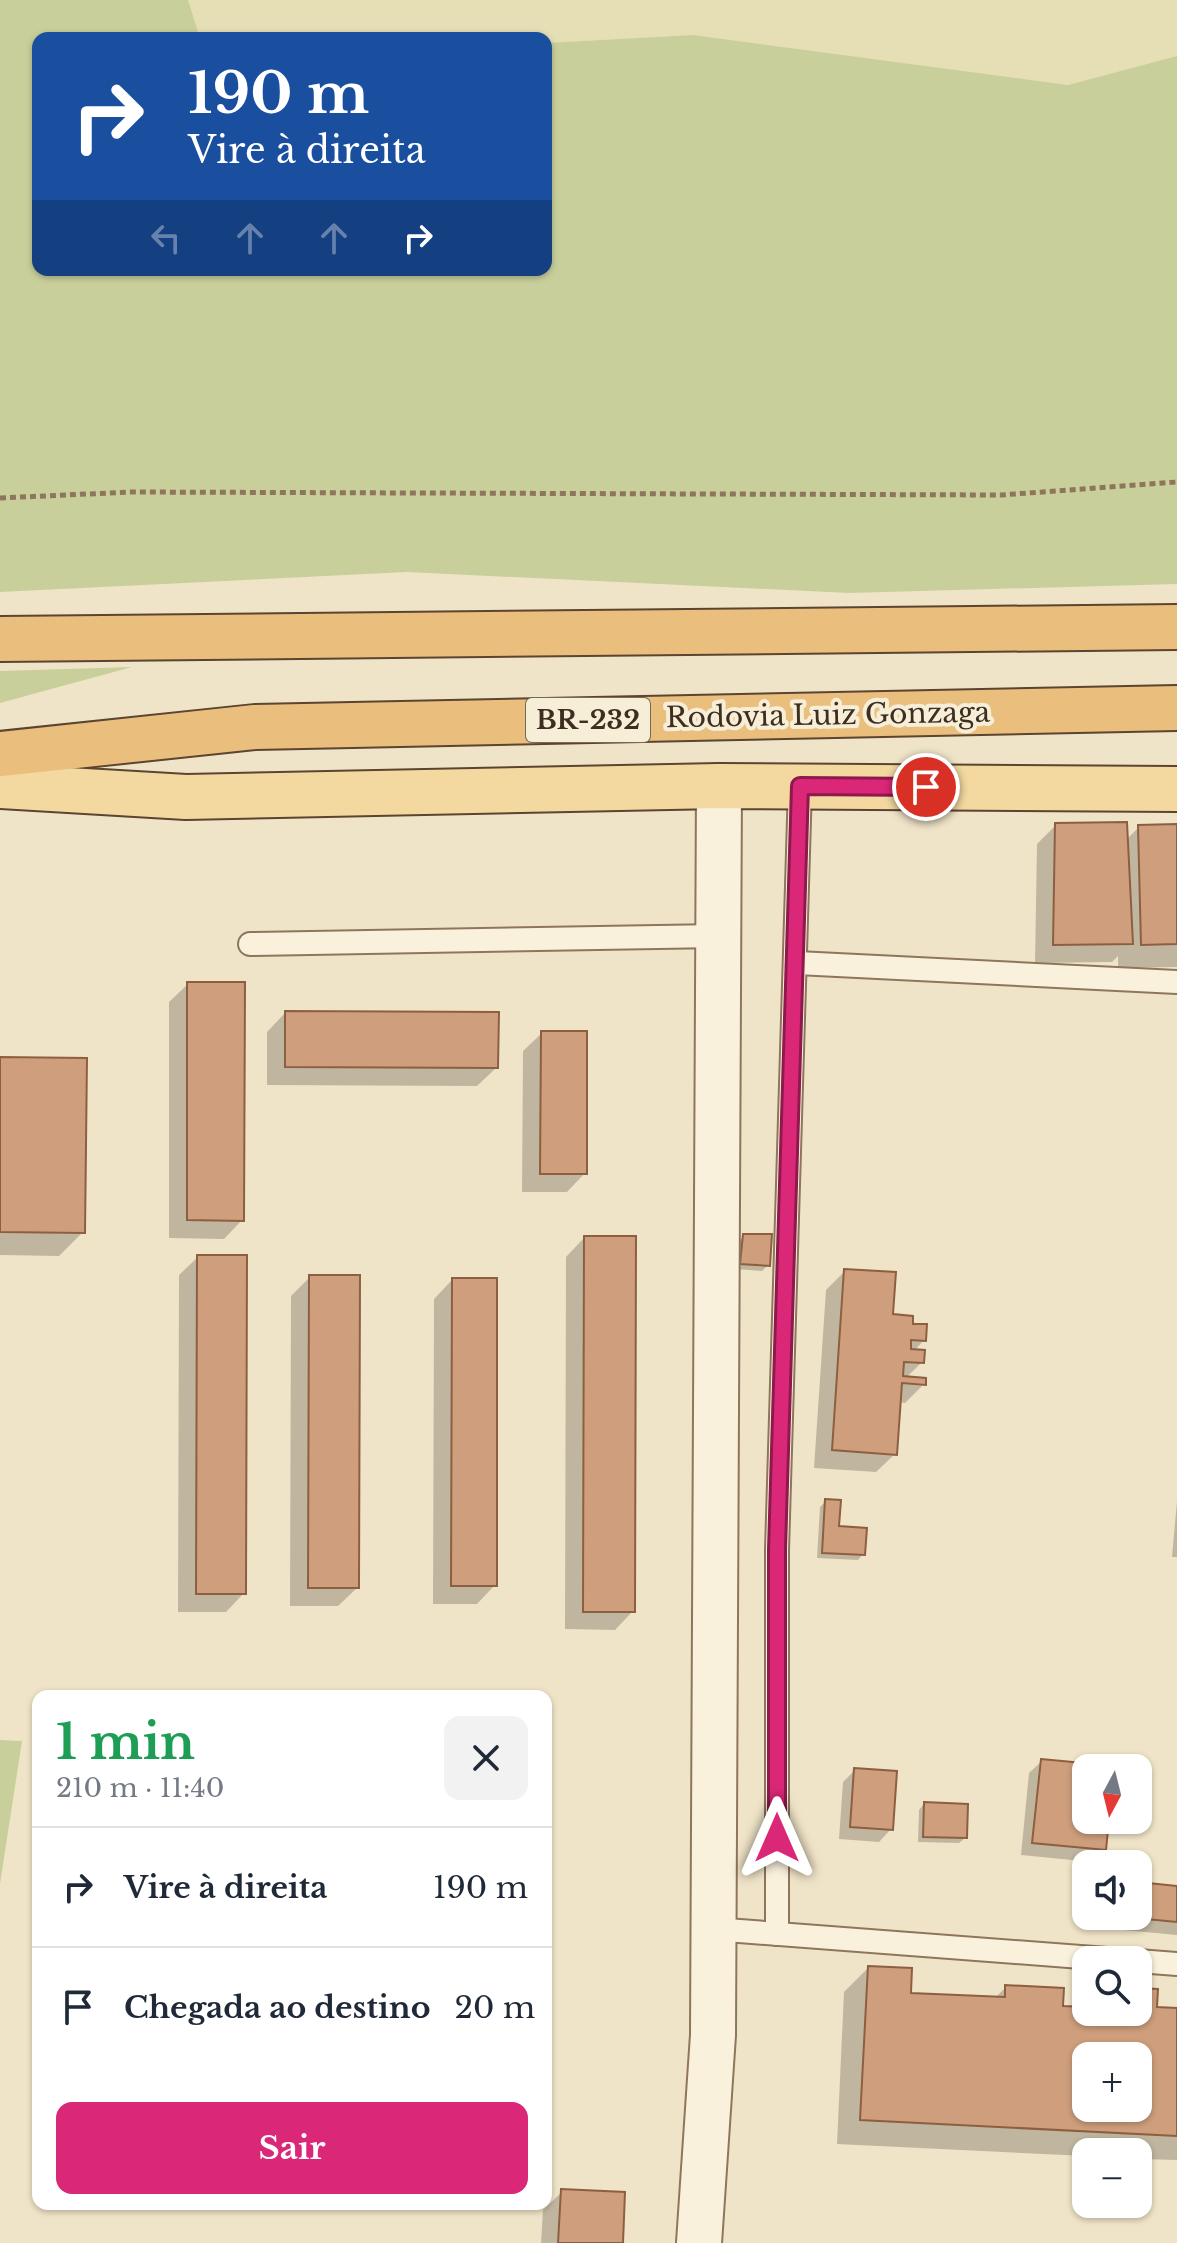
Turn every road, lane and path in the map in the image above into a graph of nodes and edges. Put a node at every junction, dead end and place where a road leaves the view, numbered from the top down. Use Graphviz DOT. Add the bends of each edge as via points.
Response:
graph roads {
  1 [pos="1177,482"];
  2 [pos="0,498"];
  3 [pos="1177,627"];
  4 [pos="0,639"];
  5 [pos="1177,708"];
  6 [pos="0,754"];
  7 [pos="0,786"];
  8 [pos="719,786"];
  9 [pos="800,786"];
  10 [pos="1177,789"];
  11 [pos="718,936"];
  12 [pos="250,944"];
  13 [pos="797,963"];
  14 [pos="1177,982"];
  15 [pos="713,1929"];
  16 [pos="777,1934"];
  17 [pos="1072,1956"];
  18 [pos="1152,1962"];
  19 [pos="1177,1964"];
  20 [pos="699,2243"];
  1 -- 2 [label="path" via="1001,495 132,492"];
  3 -- 4 [label="highway"];
  5 -- 6 [label="highway, Rodovia Luiz Gonzaga / BR-232" via="255,727"];
  7 -- 8 [label="main road" via="186,797"];
  8 -- 9 [label="main road"];
  8 -- 11 [label="street"];
  9 -- 10 [label="main road"];
  9 -- 13 [label="lane"];
  11 -- 12 [label="lane"];
  11 -- 15 [label="street"];
  13 -- 14 [label="lane"];
  13 -- 16 [label="lane" via="777,1550"];
  15 -- 16 [label="lane"];
  15 -- 20 [label="street" via="713,2035"];
  16 -- 17 [label="lane"];
  18 -- 19 [label="lane"];
}
